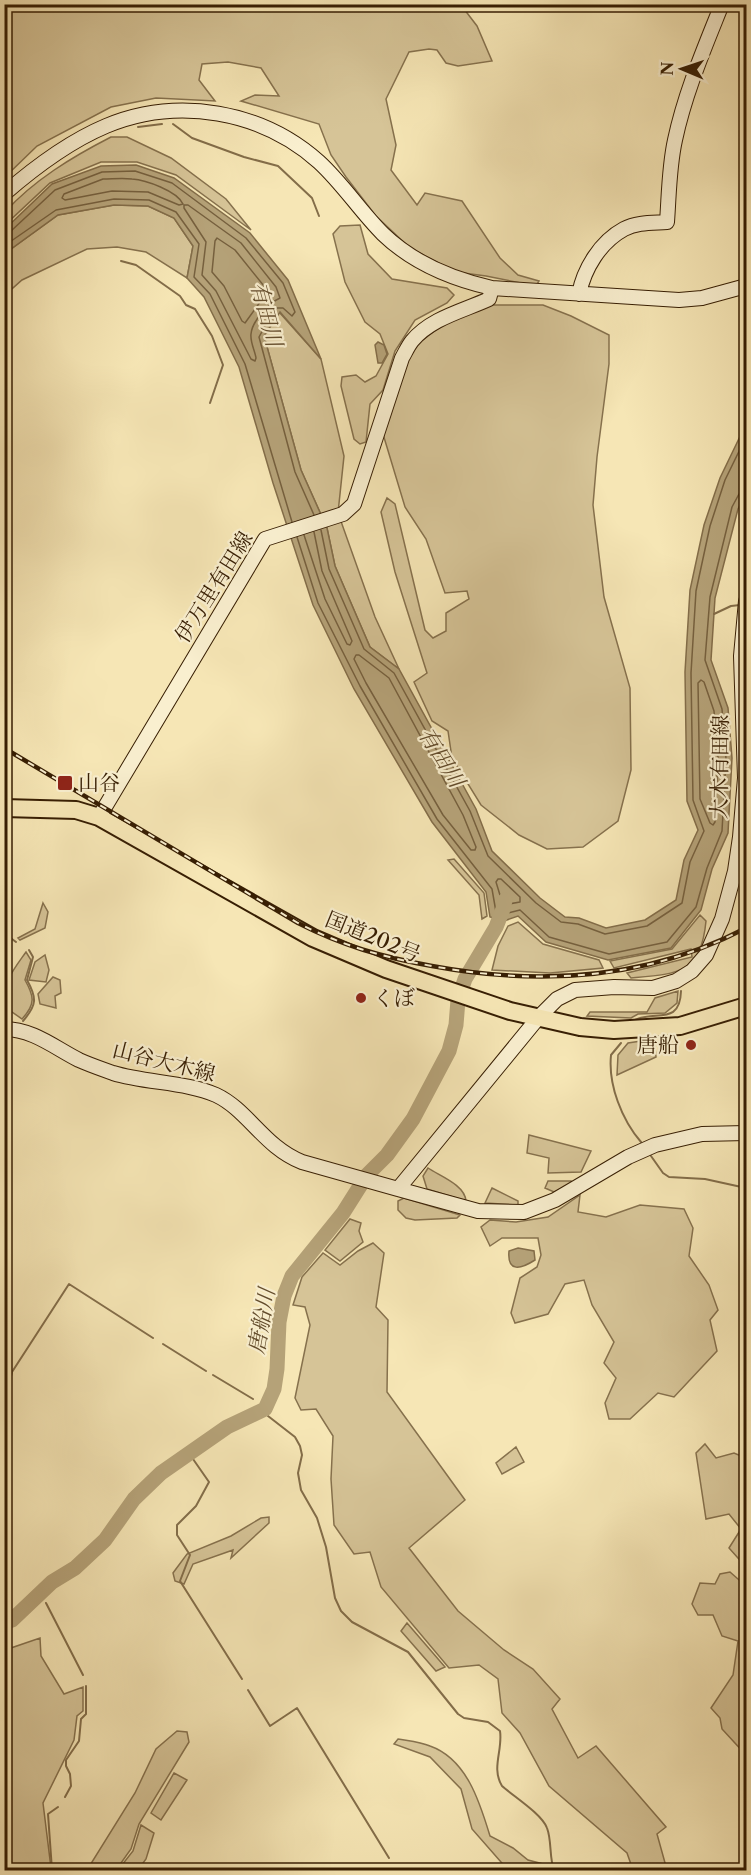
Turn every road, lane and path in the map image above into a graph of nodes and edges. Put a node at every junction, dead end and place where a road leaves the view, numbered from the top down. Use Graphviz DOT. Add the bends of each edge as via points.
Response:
graph roads {
  1 [pos="722,4"];
  2 [pos="4,194"];
  3 [pos="747,285"];
  4 [pos="492,288"];
  5 [pos="579,294"];
  6 [pos="747,601"];
  7 [pos="4,808"];
  8 [pos="99,818"];
  9 [pos="747,1006"];
  10 [pos="538,1018"];
  11 [pos="4,1029"];
  12 [pos="747,1133"];
  13 [pos="398,1189"];
  1 -- 5 [label="main road" via="686,97 672,158 667,222 642,223 624,229 588,267"];
  2 -- 4 [label="main road" via="56,153 107,126 151,113 220,113 259,125 304,149 384,234 418,260 451,277"];
  3 -- 5 [label="main road" via="702,298 679,300"];
  4 -- 5 [label="main road"];
  4 -- 8 [label="main road, 伊万里有田線" via="489,299 453,313 412,341 402,358 354,504 343,514 265,539"];
  6 -- 10 [label="main road, 大木有田線" via="741,656 745,778 740,837 722,919 706,955 676,981 653,988 575,990 557,999"];
  7 -- 8 [label="highway, 国道202号" via="76,810"];
  8 -- 10 [label="highway, 国道202号" via="313,938 386,969"];
  9 -- 10 [label="highway, 国道202号" via="657,1029 579,1027"];
  10 -- 13 [label="main road"];
  11 -- 13 [label="main road, 山谷大木線" via="31,1034 115,1074 217,1095 287,1156"];
  12 -- 13 [label="main road, 山谷大木線" via="702,1134 655,1144 555,1200 524,1212 478,1211"];
}
